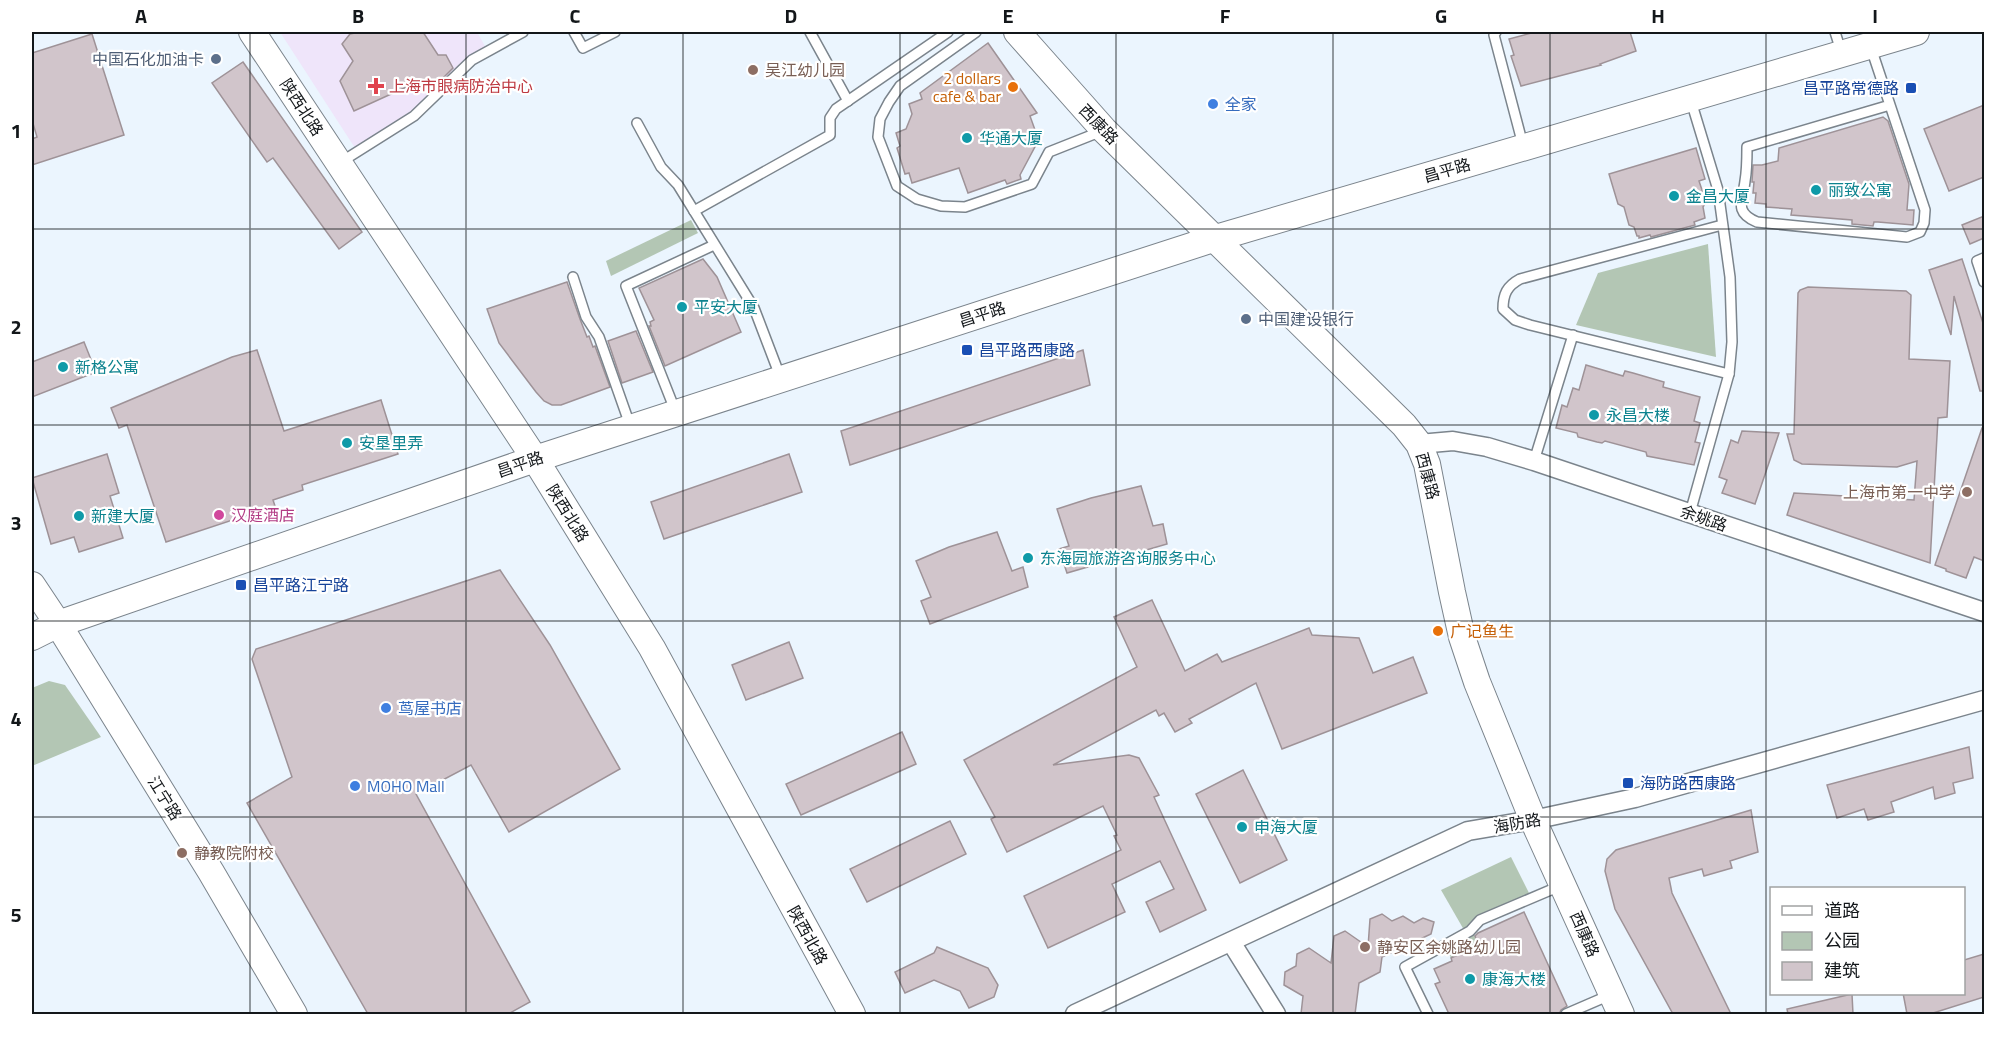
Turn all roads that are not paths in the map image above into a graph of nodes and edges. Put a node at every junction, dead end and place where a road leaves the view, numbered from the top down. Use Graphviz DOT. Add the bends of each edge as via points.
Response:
graph roads {
  1 [pos="252,32"];
  2 [pos="523,32"];
  3 [pos="574,32"];
  4 [pos="615,32"];
  5 [pos="810,32"];
  6 [pos="948,32"];
  7 [pos="976,32"];
  8 [pos="1017,32"];
  9 [pos="1496,32"];
  10 [pos="1916,32"];
  11 [pos="1839,43"];
  12 [pos="1871,45"];
  13 [pos="1691,98"];
  14 [pos="848,101"];
  15 [pos="1890,105"];
  16 [pos="637,123"];
  17 [pos="1104,130"];
  18 [pos="1524,148"];
  19 [pos="339,163"];
  20 [pos="694,211"];
  21 [pos="1722,225"];
  22 [pos="1216,238"];
  23 [pos="714,245"];
  24 [pos="1984,258"];
  25 [pos="573,277"];
  26 [pos="1984,282"];
  27 [pos="1573,335"];
  28 [pos="1730,374"];
  29 [pos="781,379"];
  30 [pos="676,413"];
  31 [pos="631,427"];
  32 [pos="1419,444"];
  33 [pos="534,459"];
  34 [pos="1534,461"];
  35 [pos="1690,513"];
  36 [pos="32,585"];
  37 [pos="1984,612"];
  38 [pos="32,621"];
  39 [pos="58,624"];
  40 [pos="32,637"];
  41 [pos="1984,700"];
  42 [pos="1533,820"];
  43 [pos="1563,885"];
  44 [pos="1231,942"];
  45 [pos="1616,1004"];
  46 [pos="294,1014"];
  47 [pos="852,1014"];
  48 [pos="1075,1014"];
  49 [pos="1275,1014"];
  50 [pos="1428,1014"];
  51 [pos="1566,1014"];
  1 -- 19 [label="street, 陕西北路"];
  2 -- 19 [label="lane" via="472,60 414,116"];
  3 -- 4 [label="lane" via="583,48"];
  5 -- 14 [label="lane"];
  6 -- 14 [label="lane"];
  7 -- 17 [label="lane" via="900,86 880,119 878,137 897,186 917,199 965,207 1032,184 1049,152"];
  8 -- 17 [label="street, 西康路"];
  9 -- 18 [label="lane"];
  10 -- 12 [label="street, 昌平路"];
  11 -- 12 [label="street, 昌平路"];
  11 -- 13 [label="street, 昌平路"];
  12 -- 15 [label="lane"];
  13 -- 18 [label="street, 昌平路"];
  13 -- 21 [label="lane" via="1718,190"];
  14 -- 20 [label="lane" via="830,118 830,135"];
  15 -- 15 [label="lane" via="1747,147 1741,200 1744,214 1757,222 1908,237 1920,232 1925,210"];
  16 -- 20 [label="lane" via="660,167 678,185"];
  17 -- 22 [label="street, 西康路"];
  18 -- 22 [label="street, 昌平路"];
  19 -- 33 [label="street, 陕西北路"];
  20 -- 23 [label="lane"];
  21 -- 27 [label="lane" via="1509,285 1503,309 1515,320"];
  21 -- 28 [label="lane" via="1730,277"];
  22 -- 29 [label="street, 昌平路"];
  22 -- 32 [label="street, 西康路"];
  23 -- 29 [label="lane" via="754,308"];
  23 -- 30 [label="lane" via="626,286"];
  24 -- 26 [label="lane" via="1977,261"];
  25 -- 31 [label="lane"];
  27 -- 28 [label="lane"];
  27 -- 34 [label="lane"];
  28 -- 35 [label="lane"];
  29 -- 30 [label="street, 昌平路"];
  30 -- 31 [label="street, 昌平路"];
  31 -- 33 [label="street, 昌平路"];
  32 -- 34 [label="street, 余姚路" via="1454,441"];
  32 -- 42 [label="street, 西康路" via="1427,464 1462,638"];
  33 -- 39 [label="street, 昌平路"];
  33 -- 47 [label="street, 陕西北路" via="652,648"];
  34 -- 35 [label="street, 余姚路"];
  35 -- 37 [label="street, 余姚路"];
  36 -- 39 [label="street, 江宁路"];
  38 -- 39 [label="street, 昌平路"];
  39 -- 40 [label="street, 昌平路"];
  39 -- 46 [label="street, 江宁路"];
  41 -- 42 [label="street, 海防路" via="1635,798"];
  42 -- 43 [label="street, 西康路"];
  42 -- 44 [label="street, 海防路" via="1468,831"];
  43 -- 45 [label="street, 西康路"];
  43 -- 50 [label="lane" via="1480,920 1470,931 1406,967"];
  44 -- 48 [label="street, 海防路"];
  44 -- 49 [label="street"];
  45 -- 51 [label="lane"];
}
